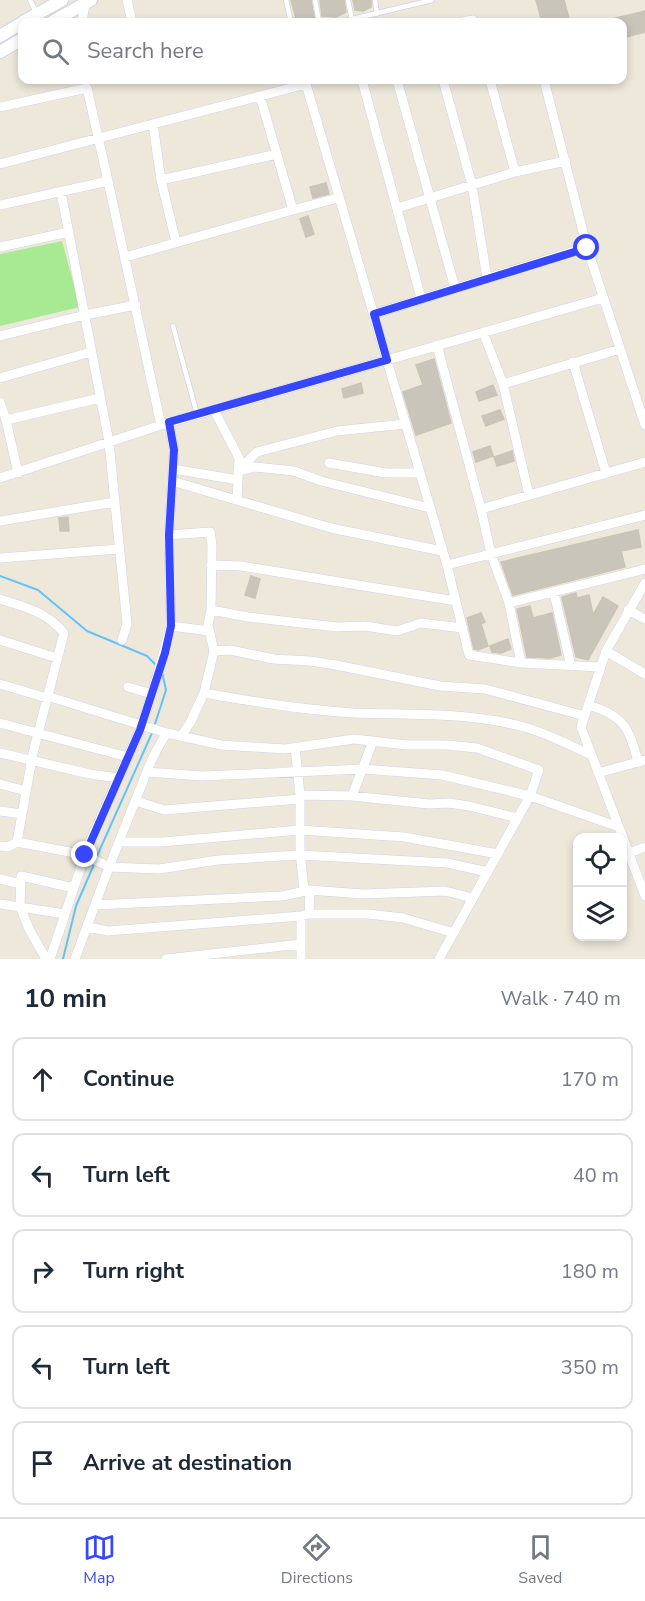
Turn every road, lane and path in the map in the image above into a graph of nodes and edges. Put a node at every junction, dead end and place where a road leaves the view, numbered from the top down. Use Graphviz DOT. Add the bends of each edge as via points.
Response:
graph roads {
  1 [pos="30,0"];
  2 [pos="62,0"];
  3 [pos="127,0"];
  4 [pos="286,0"];
  5 [pos="315,0"];
  6 [pos="348,0"];
  7 [pos="375,0"];
  8 [pos="404,0"];
  9 [pos="432,0"];
  10 [pos="88,2"];
  11 [pos="405,7"];
  12 [pos="377,14"];
  13 [pos="39,18"];
  14 [pos="59,18"];
  15 [pos="83,18"];
  16 [pos="131,18"];
  17 [pos="290,18"];
  18 [pos="318,18"];
  19 [pos="352,18"];
  20 [pos="360,18"];
  21 [pos="18,26"];
  22 [pos="0,36"];
  23 [pos="18,41"];
  24 [pos="0,52"];
  25 [pos="86,84"];
  26 [pos="363,84"];
  27 [pos="398,84"];
  28 [pos="444,84"];
  29 [pos="491,84"];
  30 [pos="545,84"];
  31 [pos="260,96"];
  32 [pos="0,107"];
  33 [pos="153,124"];
  34 [pos="98,139"];
  35 [pos="277,154"];
  36 [pos="566,161"];
  37 [pos="0,164"];
  38 [pos="515,172"];
  39 [pos="161,180"];
  40 [pos="108,181"];
  41 [pos="472,185"];
  42 [pos="62,192"];
  43 [pos="430,197"];
  44 [pos="338,198"];
  45 [pos="0,205"];
  46 [pos="396,207"];
  47 [pos="293,210"];
  48 [pos="69,232"];
  49 [pos="176,242"];
  50 [pos="0,247"];
  51 [pos="587,248"];
  52 [pos="125,257"];
  53 [pos="488,278"];
  54 [pos="455,288"];
  55 [pos="421,298"];
  56 [pos="603,298"];
  57 [pos="136,305"];
  58 [pos="374,314"];
  59 [pos="84,315"];
  60 [pos="173,326"];
  61 [pos="483,332"];
  62 [pos="0,336"];
  63 [pos="437,345"];
  64 [pos="620,349"];
  65 [pos="92,352"];
  66 [pos="387,360"];
  67 [pos="573,362"];
  68 [pos="0,378"];
  69 [pos="503,384"];
  70 [pos="100,398"];
  71 [pos="0,402"];
  72 [pos="214,410"];
  73 [pos="197,414"];
  74 [pos="6,420"];
  75 [pos="405,423"];
  76 [pos="165,424"];
  77 [pos="645,426"];
  78 [pos="109,442"];
  79 [pos="645,462"];
  80 [pos="329,463"];
  81 [pos="172,470"];
  82 [pos="18,473"];
  83 [pos="420,473"];
  84 [pos="606,473"];
  85 [pos="238,475"];
  86 [pos="0,478"];
  87 [pos="172,481"];
  88 [pos="529,495"];
  89 [pos="237,500"];
  90 [pos="115,502"];
  91 [pos="430,508"];
  92 [pos="481,509"];
  93 [pos="645,515"];
  94 [pos="0,520"];
  95 [pos="169,535"];
  96 [pos="119,549"];
  97 [pos="442,551"];
  98 [pos="491,555"];
  99 [pos="0,558"];
  100 [pos="211,565"];
  101 [pos="447,565"];
  102 [pos="645,569"];
  103 [pos="645,583"];
  104 [pos="554,593"];
  105 [pos="0,599"];
  106 [pos="456,601"];
  107 [pos="509,603"];
  108 [pos="211,610"];
  109 [pos="628,610"];
  110 [pos="645,620"];
  111 [pos="171,626"];
  112 [pos="463,628"];
  113 [pos="210,630"];
  114 [pos="0,640"];
  115 [pos="122,640"];
  116 [pos="214,651"];
  117 [pos="606,651"];
  118 [pos="57,658"];
  119 [pos="521,663"];
  120 [pos="571,666"];
  121 [pos="600,667"];
  122 [pos="645,674"];
  123 [pos="0,684"];
  124 [pos="128,687"];
  125 [pos="204,693"];
  126 [pos="152,694"];
  127 [pos="47,697"];
  128 [pos="588,705"];
  129 [pos="585,716"];
  130 [pos="0,723"];
  131 [pos="142,724"];
  132 [pos="38,732"];
  133 [pos="167,733"];
  134 [pos="182,736"];
  135 [pos="372,741"];
  136 [pos="295,747"];
  137 [pos="0,753"];
  138 [pos="591,755"];
  139 [pos="128,757"];
  140 [pos="31,761"];
  141 [pos="641,761"];
  142 [pos="363,769"];
  143 [pos="147,772"];
  144 [pos="298,772"];
  145 [pos="598,773"];
  146 [pos="118,778"];
  147 [pos="0,784"];
  148 [pos="26,791"];
  149 [pos="352,796"];
  150 [pos="530,796"];
  151 [pos="300,797"];
  152 [pos="136,801"];
  153 [pos="0,811"];
  154 [pos="22,814"];
  155 [pos="518,818"];
  156 [pos="619,827"];
  157 [pos="300,830"];
  158 [pos="17,842"];
  159 [pos="118,842"];
  160 [pos="0,846"];
  161 [pos="645,847"];
  162 [pos="629,853"];
  163 [pos="498,854"];
  164 [pos="85,855"];
  165 [pos="300,855"];
  166 [pos="109,867"];
  167 [pos="488,872"];
  168 [pos="0,879"];
  169 [pos="21,884"];
  170 [pos="74,888"];
  171 [pos="310,890"];
  172 [pos="645,896"];
  173 [pos="473,898"];
  174 [pos="0,904"];
  175 [pos="95,905"];
  176 [pos="20,906"];
  177 [pos="65,914"];
  178 [pos="305,915"];
  179 [pos="87,927"];
  180 [pos="454,933"];
  181 [pos="301,944"];
  182 [pos="48,959"];
  183 [pos="75,959"];
  184 [pos="166,959"];
  185 [pos="301,959"];
  186 [pos="439,959"];
  1 -- 13 [label="lane"];
  2 -- 13 [label="street"];
  3 -- 16 [label="street"];
  4 -- 17 [label="lane"];
  5 -- 18 [label="lane"];
  6 -- 19 [label="lane"];
  7 -- 12 [label="lane"];
  8 -- 11 [label="lane"];
  9 -- 11 [label="lane"];
  10 -- 14 [label="street"];
  10 -- 15 [label="street"];
  11 -- 12 [label="lane"];
  12 -- 20 [label="lane"];
  21 -- 22 [label="street"];
  23 -- 24 [label="street"];
  25 -- 32 [label="street"];
  25 -- 34 [label="street"];
  26 -- 46 [label="street"];
  27 -- 43 [label="street"];
  28 -- 41 [label="street"];
  29 -- 38 [label="street"];
  30 -- 36 [label="street"];
  31 -- 33 [label="street"];
  31 -- 35 [label="street"];
  31 -- 44 [label="street" via="306,84"];
  33 -- 34 [label="street"];
  33 -- 39 [label="street"];
  34 -- 37 [label="street"];
  34 -- 40 [label="street"];
  35 -- 39 [label="street"];
  35 -- 47 [label="street"];
  36 -- 38 [label="street"];
  36 -- 51 [label="street"];
  38 -- 41 [label="street"];
  39 -- 49 [label="street"];
  40 -- 42 [label="street"];
  40 -- 52 [label="street"];
  41 -- 43 [label="street"];
  41 -- 53 [label="street"];
  42 -- 45 [label="street"];
  42 -- 48 [label="street"];
  43 -- 46 [label="street"];
  43 -- 54 [label="street"];
  44 -- 47 [label="street"];
  44 -- 58 [label="street"];
  46 -- 55 [label="street"];
  47 -- 49 [label="street"];
  48 -- 50 [label="street"];
  48 -- 59 [label="street"];
  49 -- 52 [label="street"];
  51 -- 53 [label="street"];
  51 -- 56 [label="street"];
  52 -- 57 [label="street"];
  53 -- 54 [label="street"];
  54 -- 55 [label="street"];
  55 -- 58 [label="street"];
  56 -- 61 [label="street"];
  56 -- 64 [label="street"];
  57 -- 59 [label="street"];
  57 -- 76 [label="street"];
  58 -- 66 [label="street"];
  59 -- 62 [label="street"];
  59 -- 65 [label="street"];
  60 -- 73 [label="lane"];
  61 -- 63 [label="street"];
  61 -- 69 [label="street"];
  63 -- 66 [label="street"];
  63 -- 92 [label="street"];
  64 -- 67 [label="street"];
  64 -- 77 [label="street"];
  65 -- 68 [label="street"];
  65 -- 70 [label="street"];
  66 -- 72 [label="street"];
  66 -- 75 [label="street"];
  67 -- 69 [label="street"];
  67 -- 84 [label="street"];
  69 -- 88 [label="street"];
  70 -- 74 [label="street"];
  70 -- 78 [label="street"];
  71 -- 74 [label="street"];
  72 -- 73 [label="street"];
  72 -- 85 [label="street" via="239,458"];
  73 -- 76 [label="street"];
  74 -- 82 [label="street"];
  75 -- 83 [label="street"];
  75 -- 85 [label="street" via="337,431 257,452"];
  76 -- 78 [label="street"];
  76 -- 81 [label="street" via="174,450"];
  78 -- 82 [label="street"];
  78 -- 90 [label="street"];
  79 -- 84 [label="street"];
  80 -- 83 [label="street" via="386,473"];
  81 -- 85 [label="street"];
  81 -- 87 [label="street"];
  82 -- 86 [label="street"];
  83 -- 91 [label="street"];
  84 -- 88 [label="street"];
  85 -- 89 [label="street"];
  85 -- 91 [label="street" via="255,467 294,471"];
  87 -- 89 [label="street"];
  87 -- 95 [label="street"];
  88 -- 92 [label="street"];
  89 -- 97 [label="street" via="358,535"];
  90 -- 94 [label="street"];
  90 -- 96 [label="street"];
  91 -- 97 [label="street"];
  92 -- 98 [label="street"];
  93 -- 98 [label="street"];
  95 -- 100 [label="street" via="210,532"];
  95 -- 111 [label="street"];
  96 -- 99 [label="street"];
  96 -- 115 [label="street" via="127,624"];
  97 -- 101 [label="street"];
  98 -- 101 [label="street"];
  98 -- 107 [label="street"];
  100 -- 106 [label="street" via="241,566"];
  100 -- 108 [label="street"];
  101 -- 106 [label="street"];
  102 -- 104 [label="street"];
  103 -- 109 [label="street"];
  104 -- 107 [label="street"];
  104 -- 120 [label="street"];
  105 -- 118 [label="street" via="53,620 64,633"];
  106 -- 112 [label="street"];
  107 -- 119 [label="street"];
  108 -- 112 [label="street" via="337,627 397,631 421,623"];
  108 -- 113 [label="street"];
  109 -- 110 [label="street"];
  109 -- 117 [label="street"];
  111 -- 113 [label="street"];
  111 -- 126 [label="street"];
  112 -- 119 [label="street" via="470,655"];
  113 -- 116 [label="street"];
  114 -- 118 [label="street"];
  116 -- 125 [label="street"];
  116 -- 129 [label="street" via="336,665 440,686 485,689"];
  117 -- 121 [label="street"];
  117 -- 122 [label="street"];
  118 -- 127 [label="street"];
  119 -- 120 [label="street"];
  120 -- 121 [label="street"];
  121 -- 128 [label="street"];
  123 -- 127 [label="street"];
  124 -- 126 [label="street"];
  125 -- 134 [label="street"];
  125 -- 138 [label="street" via="302,709 427,714 523,726"];
  126 -- 131 [label="street"];
  127 -- 131 [label="street"];
  127 -- 132 [label="street"];
  128 -- 129 [label="street"];
  128 -- 141 [label="street" via="614,715 627,727"];
  129 -- 138 [label="street" via="581,727"];
  130 -- 132 [label="street"];
  131 -- 133 [label="street"];
  131 -- 139 [label="street"];
  132 -- 139 [label="street"];
  132 -- 140 [label="street"];
  133 -- 134 [label="street"];
  133 -- 143 [label="street"];
  134 -- 136 [label="street" via="221,745"];
  135 -- 136 [label="street" via="354,739"];
  135 -- 142 [label="street"];
  135 -- 150 [label="street" via="477,748 515,760 539,770"];
  136 -- 144 [label="street"];
  137 -- 140 [label="street"];
  138 -- 145 [label="street"];
  139 -- 146 [label="street"];
  140 -- 146 [label="street"];
  140 -- 148 [label="street"];
  141 -- 145 [label="street"];
  142 -- 144 [label="street"];
  142 -- 149 [label="street"];
  142 -- 150 [label="street" via="442,775"];
  143 -- 144 [label="street" via="202,776"];
  143 -- 152 [label="street"];
  144 -- 151 [label="street"];
  145 -- 156 [label="street"];
  146 -- 164 [label="street"];
  147 -- 148 [label="street"];
  148 -- 154 [label="street"];
  149 -- 151 [label="street"];
  149 -- 155 [label="street" via="469,806"];
  150 -- 155 [label="street"];
  150 -- 156 [label="street"];
  151 -- 152 [label="street" via="164,810"];
  151 -- 157 [label="street"];
  152 -- 159 [label="street"];
  153 -- 154 [label="street"];
  154 -- 158 [label="street"];
  155 -- 163 [label="street"];
  156 -- 162 [label="street"];
  157 -- 159 [label="street"];
  157 -- 163 [label="street" via="404,837"];
  157 -- 165 [label="street"];
  158 -- 160 [label="street"];
  158 -- 164 [label="street"];
  159 -- 166 [label="street"];
  161 -- 162 [label="street"];
  162 -- 172 [label="street"];
  163 -- 167 [label="street"];
  164 -- 166 [label="street"];
  164 -- 170 [label="street"];
  165 -- 166 [label="street" via="218,860 159,869"];
  165 -- 167 [label="street" via="447,862"];
  165 -- 171 [label="street" via="304,890"];
  166 -- 175 [label="street"];
  167 -- 173 [label="street"];
  168 -- 169 [label="street"];
  169 -- 170 [label="street" via="21,876"];
  169 -- 176 [label="street"];
  170 -- 177 [label="street"];
  171 -- 173 [label="street" via="362,894 445,891"];
  171 -- 175 [label="street" via="282,896"];
  171 -- 178 [label="street"];
  173 -- 180 [label="street"];
  174 -- 176 [label="street"];
  175 -- 179 [label="street"];
  176 -- 177 [label="street"];
  176 -- 182 [label="street" via="28,929"];
  177 -- 182 [label="street"];
  178 -- 179 [label="street" via="108,931"];
  178 -- 180 [label="street" via="403,918"];
  178 -- 181 [label="street"];
  179 -- 183 [label="street"];
  180 -- 186 [label="street"];
  181 -- 184 [label="street"];
  181 -- 185 [label="street"];
}
